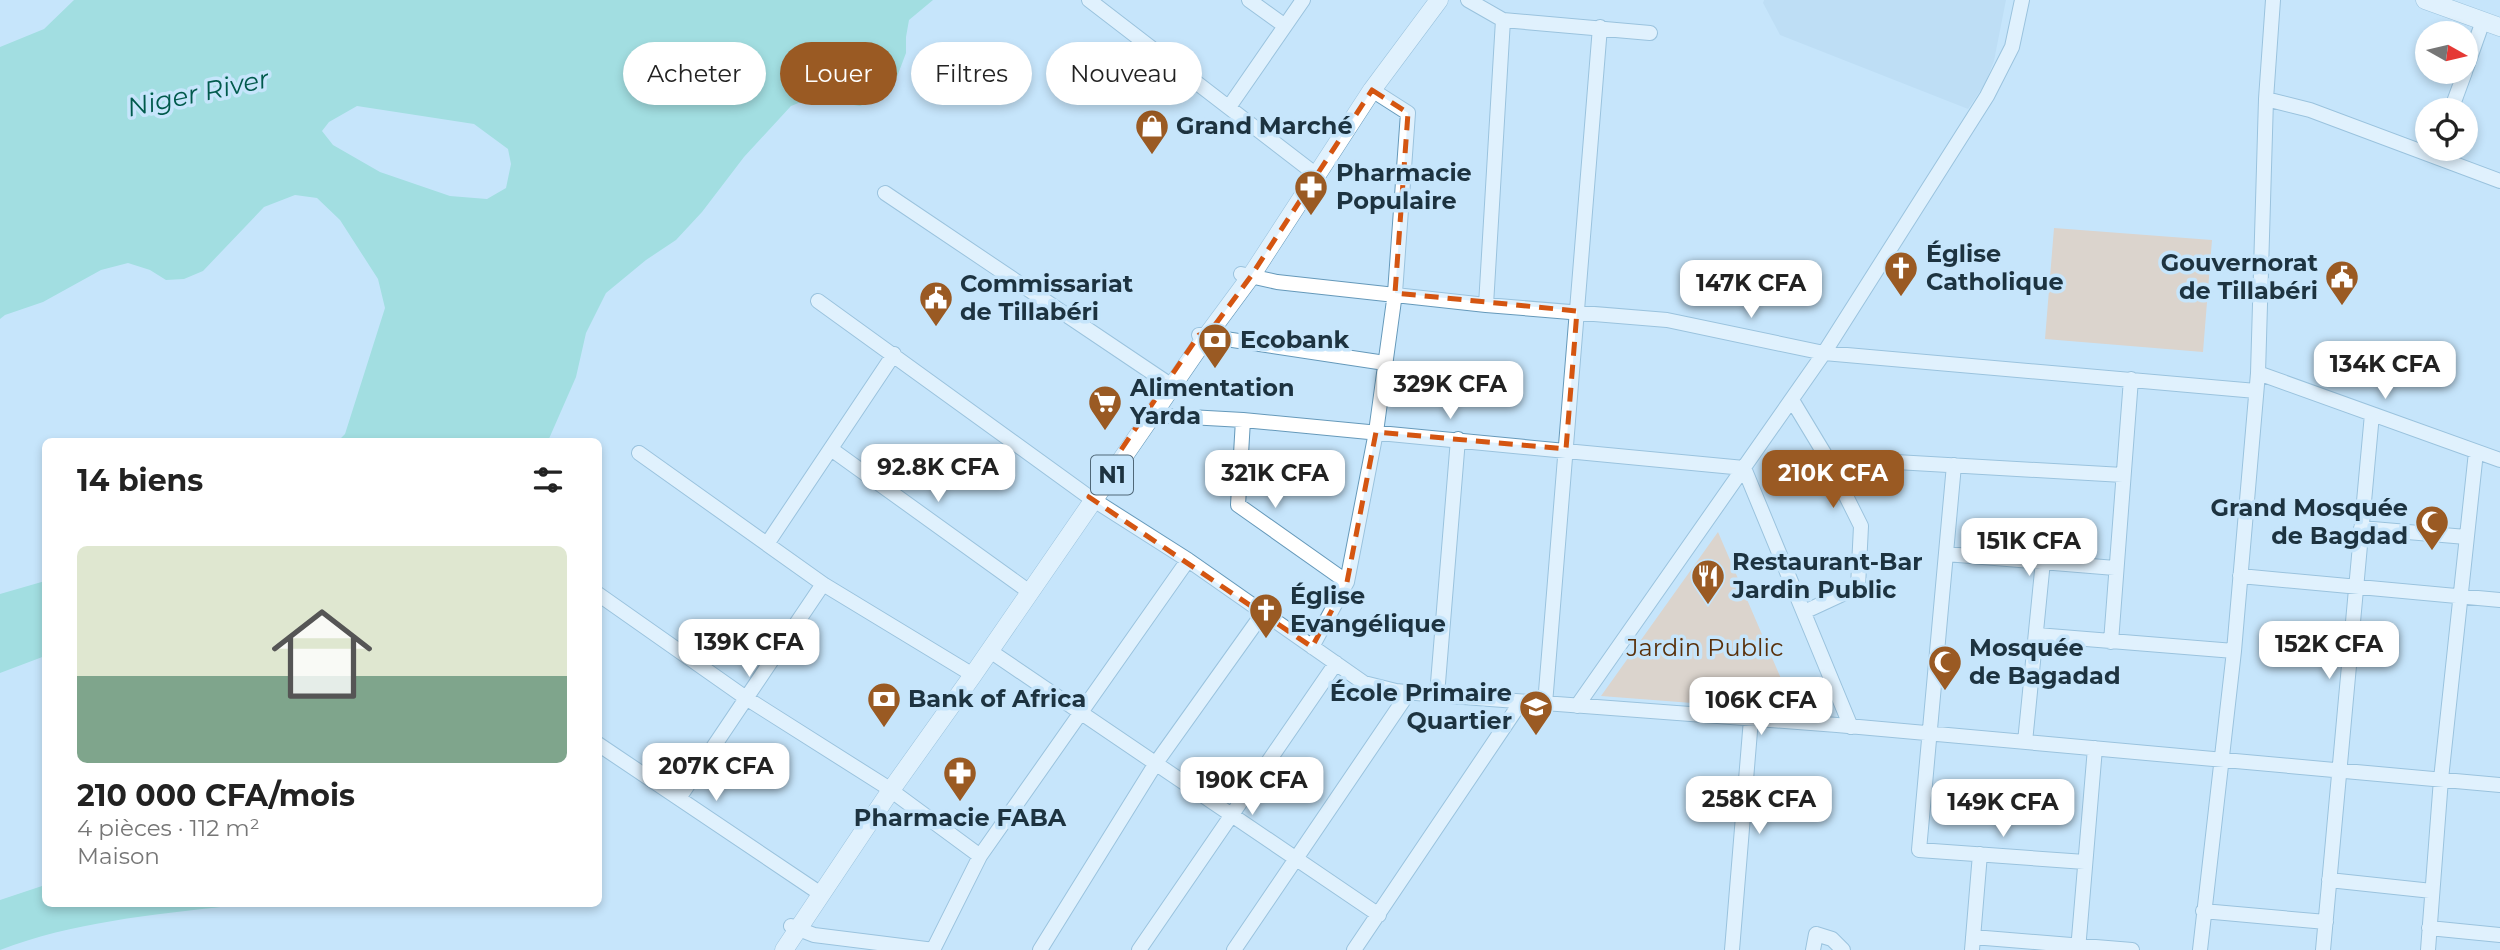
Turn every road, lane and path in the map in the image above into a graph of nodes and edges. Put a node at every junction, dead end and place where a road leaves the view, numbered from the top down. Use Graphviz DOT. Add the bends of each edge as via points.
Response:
graph roads {
  1 [pos="1089,0"];
  2 [pos="1249,0"];
  3 [pos="1303,0"];
  4 [pos="1426,0"];
  5 [pos="1439,0"];
  6 [pos="1468,0"];
  7 [pos="2022,0"];
  8 [pos="2273,0"];
  9 [pos="2425,0"];
  10 [pos="1503,20"];
  11 [pos="2491,24"];
  12 [pos="1285,26"];
  13 [pos="1600,27"];
  14 [pos="1650,33"];
  15 [pos="2478,47"];
  16 [pos="1372,90"];
  17 [pos="2266,99"];
  18 [pos="1229,107"];
  19 [pos="2415,146"];
  20 [pos="2454,161"];
  21 [pos="1310,170"];
  22 [pos="2500,181"];
  23 [pos="885,193"];
  24 [pos="1246,275"];
  25 [pos="1395,293"];
  26 [pos="818,301"];
  27 [pos="1486,305"];
  28 [pos="1577,311"];
  29 [pos="1203,336"];
  30 [pos="1824,353"];
  31 [pos="894,354"];
  32 [pos="1385,363"];
  33 [pos="2258,373"];
  34 [pos="2131,379"];
  35 [pos="1166,382"];
  36 [pos="2256,391"];
  37 [pos="1792,400"];
  38 [pos="2372,414"];
  39 [pos="1153,415"];
  40 [pos="1243,419"];
  41 [pos="1376,432"];
  42 [pos="1458,439"];
  43 [pos="831,449"];
  44 [pos="1566,449"];
  45 [pos="2476,452"];
  46 [pos="639,453"];
  47 [pos="1827,458"];
  48 [pos="2500,460"];
  49 [pos="1954,465"];
  50 [pos="1744,468"];
  51 [pos="2123,475"];
  52 [pos="1092,499"];
  53 [pos="2361,528"];
  54 [pos="2466,537"];
  55 [pos="767,544"];
  56 [pos="1946,554"];
  57 [pos="1188,560"];
  58 [pos="2043,561"];
  59 [pos="2115,568"];
  60 [pos="2240,576"];
  61 [pos="1347,582"];
  62 [pos="824,584"];
  63 [pos="1024,589"];
  64 [pos="2355,589"];
  65 [pos="602,597"];
  66 [pos="2459,597"];
  67 [pos="2500,600"];
  68 [pos="1804,612"];
  69 [pos="1264,613"];
  70 [pos="2037,635"];
  71 [pos="2110,642"];
  72 [pos="1312,647"];
  73 [pos="989,651"];
  74 [pos="2234,651"];
  75 [pos="1336,663"];
  76 [pos="970,674"];
  77 [pos="1409,692"];
  78 [pos="1437,695"];
  79 [pos="746,698"];
  80 [pos="1521,702"];
  81 [pos="1545,704"];
  82 [pos="1577,706"];
  83 [pos="1081,713"];
  84 [pos="1751,719"];
  85 [pos="1851,727"];
  86 [pos="1929,734"];
  87 [pos="2025,742"];
  88 [pos="602,747"];
  89 [pos="2095,748"];
  90 [pos="2221,758"];
  91 [pos="1156,763"];
  92 [pos="2338,770"];
  93 [pos="2441,779"];
  94 [pos="2500,785"];
  95 [pos="888,788"];
  96 [pos="679,798"];
  97 [pos="1232,815"];
  98 [pos="1980,855"];
  99 [pos="980,856"];
  100 [pos="1297,859"];
  101 [pos="2085,862"];
  102 [pos="2329,880"];
  103 [pos="814,890"];
  104 [pos="2432,891"];
  105 [pos="2203,911"];
  106 [pos="1379,915"];
  107 [pos="2326,922"];
  108 [pos="795,928"];
  109 [pos="2429,928"];
  110 [pos="2500,935"];
  111 [pos="1973,944"];
  112 [pos="2078,948"];
  113 [pos="775,950"];
  114 [pos="784,950"];
  115 [pos="933,950"];
  116 [pos="1040,950"];
  117 [pos="1139,950"];
  118 [pos="1234,950"];
  119 [pos="1354,950"];
  120 [pos="1732,950"];
  121 [pos="1813,950"];
  122 [pos="1843,950"];
  123 [pos="2132,950"];
  124 [pos="2200,950"];
  125 [pos="2323,950"];
  126 [pos="2428,950"];
  1 -- 18 [label="street"];
  2 -- 12 [label="street"];
  3 -- 12 [label="street"];
  4 -- 21 [label="main road, N1"];
  5 -- 16 [label="main road, N1"];
  6 -- 10 [label="street"];
  7 -- 30 [label="street" via="2012,47 1987,96"];
  8 -- 17 [label="street"];
  9 -- 11 [label="main road"];
  10 -- 13 [label="street"];
  10 -- 27 [label="street"];
  11 -- 15 [label="street"];
  12 -- 18 [label="street"];
  13 -- 14 [label="street"];
  13 -- 28 [label="street"];
  16 -- 24 [label="main road, N1"];
  16 -- 25 [label="street" via="1408,113"];
  17 -- 19 [label="street"];
  17 -- 33 [label="street"];
  18 -- 21 [label="street"];
  20 -- 22 [label="street"];
  21 -- 24 [label="main road, N1"];
  23 -- 35 [label="street"];
  24 -- 25 [label="street"];
  24 -- 29 [label="main road, N1"];
  25 -- 27 [label="street"];
  25 -- 32 [label="street"];
  26 -- 31 [label="street"];
  27 -- 28 [label="street"];
  28 -- 30 [label="street" via="1667,320"];
  28 -- 44 [label="street"];
  29 -- 32 [label="street"];
  29 -- 35 [label="main road, N1"];
  29 -- 39 [label="main road, N1"];
  30 -- 34 [label="street"];
  30 -- 37 [label="street"];
  31 -- 43 [label="street"];
  31 -- 52 [label="street"];
  32 -- 41 [label="street"];
  33 -- 36 [label="street"];
  33 -- 38 [label="street"];
  34 -- 36 [label="street"];
  34 -- 51 [label="street"];
  35 -- 52 [label="main road, N1"];
  36 -- 60 [label="street"];
  37 -- 47 [label="street"];
  37 -- 50 [label="street"];
  38 -- 45 [label="street"];
  38 -- 53 [label="street"];
  39 -- 40 [label="street"];
  39 -- 52 [label="main road, N1"];
  40 -- 41 [label="street"];
  40 -- 61 [label="street" via="1238,505"];
  41 -- 42 [label="street"];
  41 -- 61 [label="street"];
  42 -- 44 [label="street"];
  42 -- 78 [label="street"];
  43 -- 55 [label="street"];
  43 -- 63 [label="street"];
  44 -- 50 [label="street"];
  44 -- 81 [label="street"];
  45 -- 48 [label="street"];
  45 -- 54 [label="street"];
  46 -- 55 [label="street"];
  47 -- 49 [label="street"];
  47 -- 68 [label="street" via="1861,526 1858,587"];
  49 -- 51 [label="street"];
  49 -- 56 [label="street"];
  50 -- 68 [label="street"];
  50 -- 82 [label="street"];
  51 -- 59 [label="street"];
  52 -- 57 [label="street"];
  52 -- 63 [label="main road, N1"];
  52 -- 73 [label="main road, N1"];
  53 -- 54 [label="street"];
  53 -- 64 [label="street"];
  54 -- 66 [label="street"];
  55 -- 62 [label="street"];
  56 -- 58 [label="street"];
  56 -- 86 [label="street"];
  57 -- 69 [label="street"];
  57 -- 83 [label="street"];
  58 -- 59 [label="street"];
  58 -- 70 [label="street"];
  59 -- 71 [label="street"];
  60 -- 64 [label="street"];
  60 -- 74 [label="street"];
  61 -- 72 [label="street"];
  62 -- 76 [label="street"];
  62 -- 79 [label="street"];
  63 -- 76 [label="main road, N1"];
  64 -- 66 [label="street"];
  64 -- 92 [label="street"];
  65 -- 79 [label="street"];
  66 -- 67 [label="street"];
  66 -- 93 [label="street"];
  68 -- 85 [label="street"];
  69 -- 72 [label="street"];
  69 -- 91 [label="street"];
  70 -- 71 [label="street"];
  70 -- 87 [label="street"];
  71 -- 74 [label="street"];
  72 -- 75 [label="street"];
  73 -- 76 [label="main road, N1"];
  73 -- 83 [label="street"];
  74 -- 90 [label="street"];
  75 -- 77 [label="street" via="1364,683"];
  75 -- 97 [label="street"];
  76 -- 95 [label="main road, N1"];
  77 -- 78 [label="street"];
  77 -- 100 [label="street"];
  78 -- 80 [label="street"];
  79 -- 95 [label="street"];
  79 -- 96 [label="street"];
  80 -- 81 [label="street"];
  80 -- 106 [label="street"];
  81 -- 82 [label="street"];
  82 -- 84 [label="street"];
  83 -- 91 [label="street"];
  83 -- 99 [label="street"];
  84 -- 85 [label="street"];
  84 -- 120 [label="street"];
  85 -- 86 [label="street"];
  86 -- 87 [label="street"];
  86 -- 98 [label="street" via="1919,850"];
  87 -- 89 [label="street"];
  88 -- 96 [label="street"];
  89 -- 90 [label="street"];
  89 -- 101 [label="street"];
  90 -- 92 [label="street"];
  90 -- 105 [label="street"];
  91 -- 97 [label="street"];
  91 -- 116 [label="street"];
  92 -- 93 [label="street"];
  92 -- 102 [label="street"];
  93 -- 94 [label="street"];
  93 -- 104 [label="street"];
  95 -- 99 [label="street"];
  95 -- 103 [label="main road, N1"];
  95 -- 108 [label="main road, N1"];
  96 -- 103 [label="street"];
  97 -- 100 [label="street"];
  97 -- 117 [label="street"];
  98 -- 101 [label="street"];
  98 -- 111 [label="street"];
  99 -- 115 [label="street"];
  100 -- 106 [label="street"];
  100 -- 118 [label="street"];
  101 -- 112 [label="street"];
  102 -- 104 [label="street"];
  102 -- 107 [label="street"];
  103 -- 108 [label="main road, N1"];
  104 -- 109 [label="street"];
  105 -- 107 [label="street"];
  105 -- 124 [label="street"];
  106 -- 119 [label="street"];
  107 -- 125 [label="street"];
  108 -- 113 [label="main road, N1"];
  108 -- 114 [label="main road, N1"];
  108 -- 115 [label="street"];
  109 -- 110 [label="street"];
  109 -- 126 [label="street"];
  111 -- 112 [label="street"];
  112 -- 123 [label="street"];
  121 -- 122 [label="street" via="1816,934 1832,939"];
}
